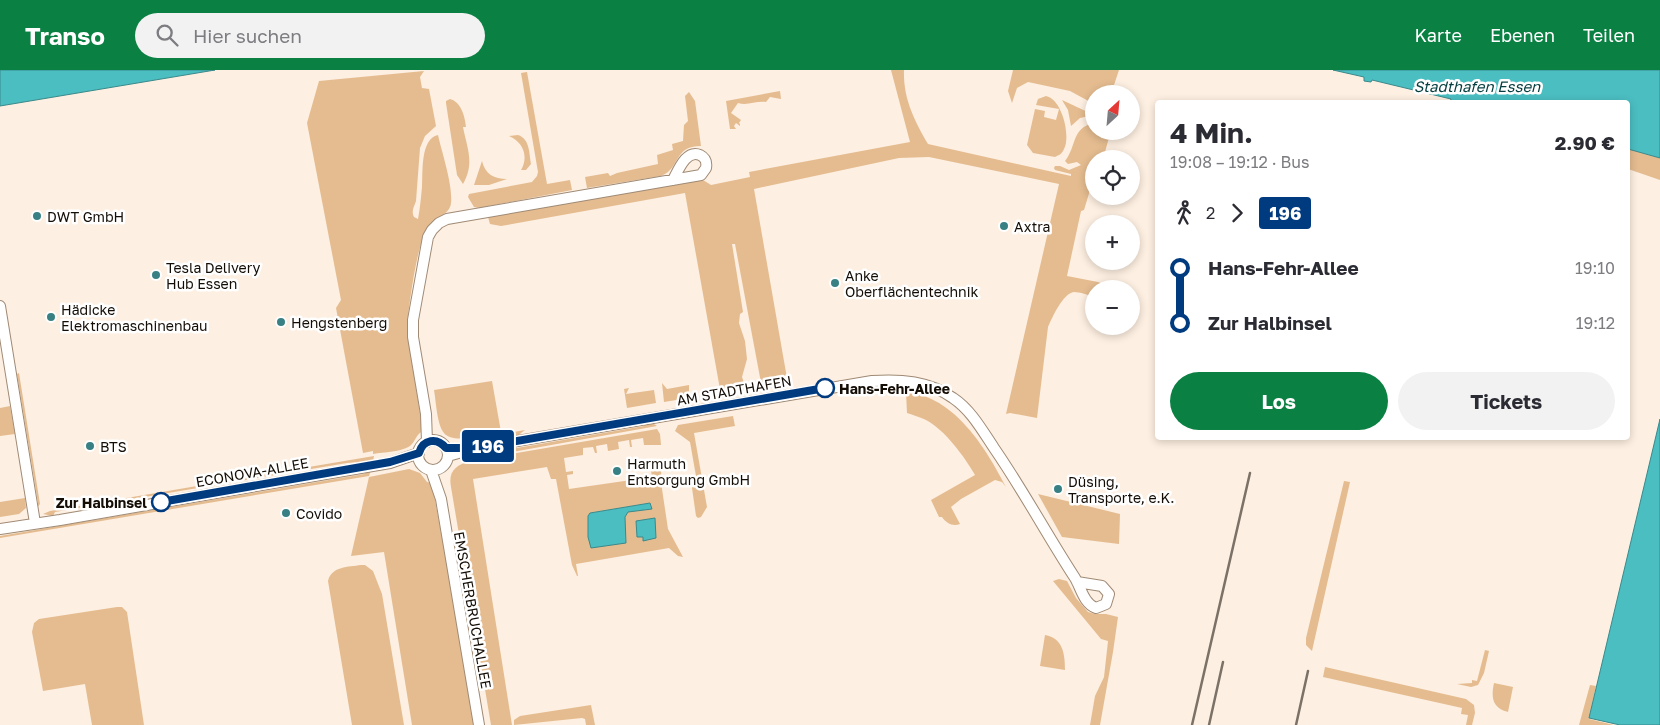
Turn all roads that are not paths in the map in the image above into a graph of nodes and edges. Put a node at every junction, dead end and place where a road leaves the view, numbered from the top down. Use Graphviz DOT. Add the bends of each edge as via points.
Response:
graph roads {
  1 [pos="673,180"];
  2 [pos="0,306"];
  3 [pos="431,441"];
  4 [pos="447,452"];
  5 [pos="420,458"];
  6 [pos="436,469"];
  7 [pos="35,523"];
  8 [pos="0,529"];
  9 [pos="1077,582"];
  10 [pos="479,725"];
  1 -- 3 [label="street" via="447,218 432,230 426,245 413,320 426,414 432,429"];
  2 -- 7 [label="street"];
  3 -- 4 [label="street" via="443,444"];
  3 -- 5 [label="street" via="423,445"];
  4 -- 6 [label="street" via="447,462"];
  4 -- 9 [label="street, AM STADTHAFEN" via="872,381 919,383 953,398 971,415 1018,483"];
  5 -- 6 [label="street" via="423,466"];
  5 -- 7 [label="street, ECONOVA-ALLEE"];
  6 -- 10 [label="street, EMSCHERBRUCHALLEE"];
  7 -- 8 [label="street, ECONOVA-ALLEE"];
}
